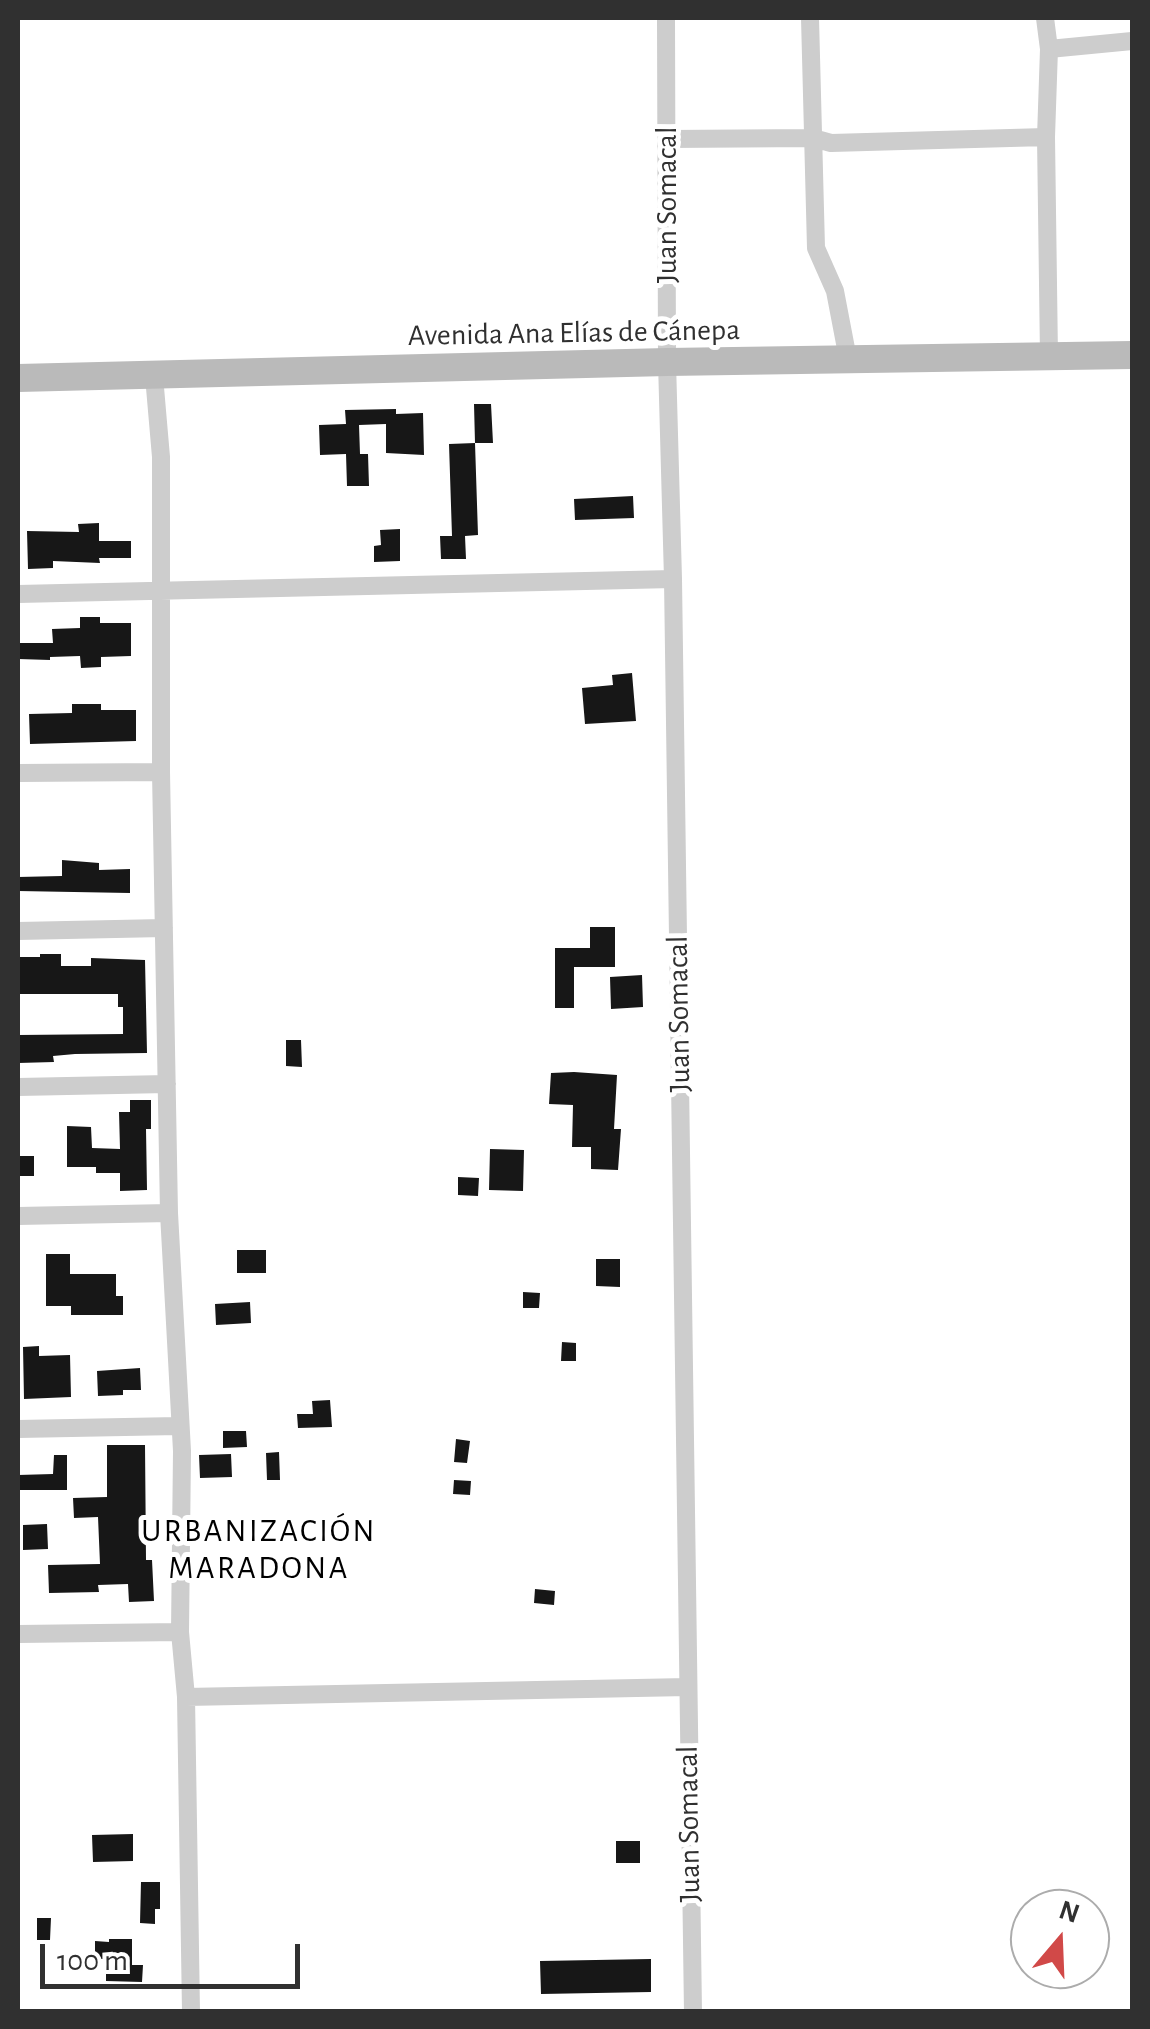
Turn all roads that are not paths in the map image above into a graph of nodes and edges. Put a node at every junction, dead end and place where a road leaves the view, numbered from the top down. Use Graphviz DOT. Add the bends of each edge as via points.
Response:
graph roads {
  1 [pos="666,18"];
  2 [pos="810,18"];
  3 [pos="1045,18"];
  4 [pos="1132,41"];
  5 [pos="1049,49"];
  6 [pos="1046,136"];
  7 [pos="813,138"];
  8 [pos="668,139"];
  9 [pos="1132,354"];
  10 [pos="1049,357"];
  11 [pos="848,359"];
  12 [pos="667,362"];
  13 [pos="154,376"];
  14 [pos="18,378"];
  15 [pos="673,579"];
  16 [pos="163,592"];
  17 [pos="18,594"];
  18 [pos="161,772"];
  19 [pos="18,774"];
  20 [pos="164,928"];
  21 [pos="18,931"];
  22 [pos="167,1084"];
  23 [pos="18,1086"];
  24 [pos="170,1213"];
  25 [pos="18,1216"];
  26 [pos="178,1426"];
  27 [pos="18,1429"];
  28 [pos="180,1632"];
  29 [pos="18,1634"];
  30 [pos="686,1687"];
  31 [pos="186,1697"];
  32 [pos="190,2012"];
  33 [pos="693,2012"];
  1 -- 8 [label="street, Juan Somacal"];
  2 -- 7 [label="street"];
  3 -- 5 [label="street"];
  4 -- 5 [label="street"];
  5 -- 6 [label="street"];
  6 -- 7 [label="street" via="831,143"];
  6 -- 10 [label="street"];
  7 -- 8 [label="street"];
  7 -- 11 [label="street" via="816,248 841,313"];
  8 -- 12 [label="street, Juan Somacal"];
  9 -- 10 [label="main road, Avenida Ana Elías de Cánepa"];
  10 -- 11 [label="main road, Avenida Ana Elías de Cánepa"];
  11 -- 12 [label="main road, Avenida Ana Elías de Cánepa"];
  12 -- 13 [label="main road, Avenida Ana Elías de Cánepa"];
  12 -- 15 [label="street, Juan Somacal"];
  13 -- 14 [label="main road, Avenida Ana Elías de Cánepa"];
  13 -- 16 [label="street"];
  15 -- 16 [label="street"];
  15 -- 30 [label="street, Juan Somacal"];
  16 -- 17 [label="street"];
  16 -- 18 [label="street"];
  18 -- 19 [label="street"];
  18 -- 20 [label="street"];
  20 -- 21 [label="street"];
  20 -- 22 [label="street"];
  22 -- 23 [label="street"];
  22 -- 24 [label="street"];
  24 -- 25 [label="street"];
  24 -- 26 [label="street"];
  26 -- 27 [label="street"];
  26 -- 28 [label="street"];
  28 -- 29 [label="street"];
  28 -- 31 [label="street"];
  30 -- 31 [label="street"];
  30 -- 33 [label="street, Juan Somacal"];
  31 -- 32 [label="street"];
}
